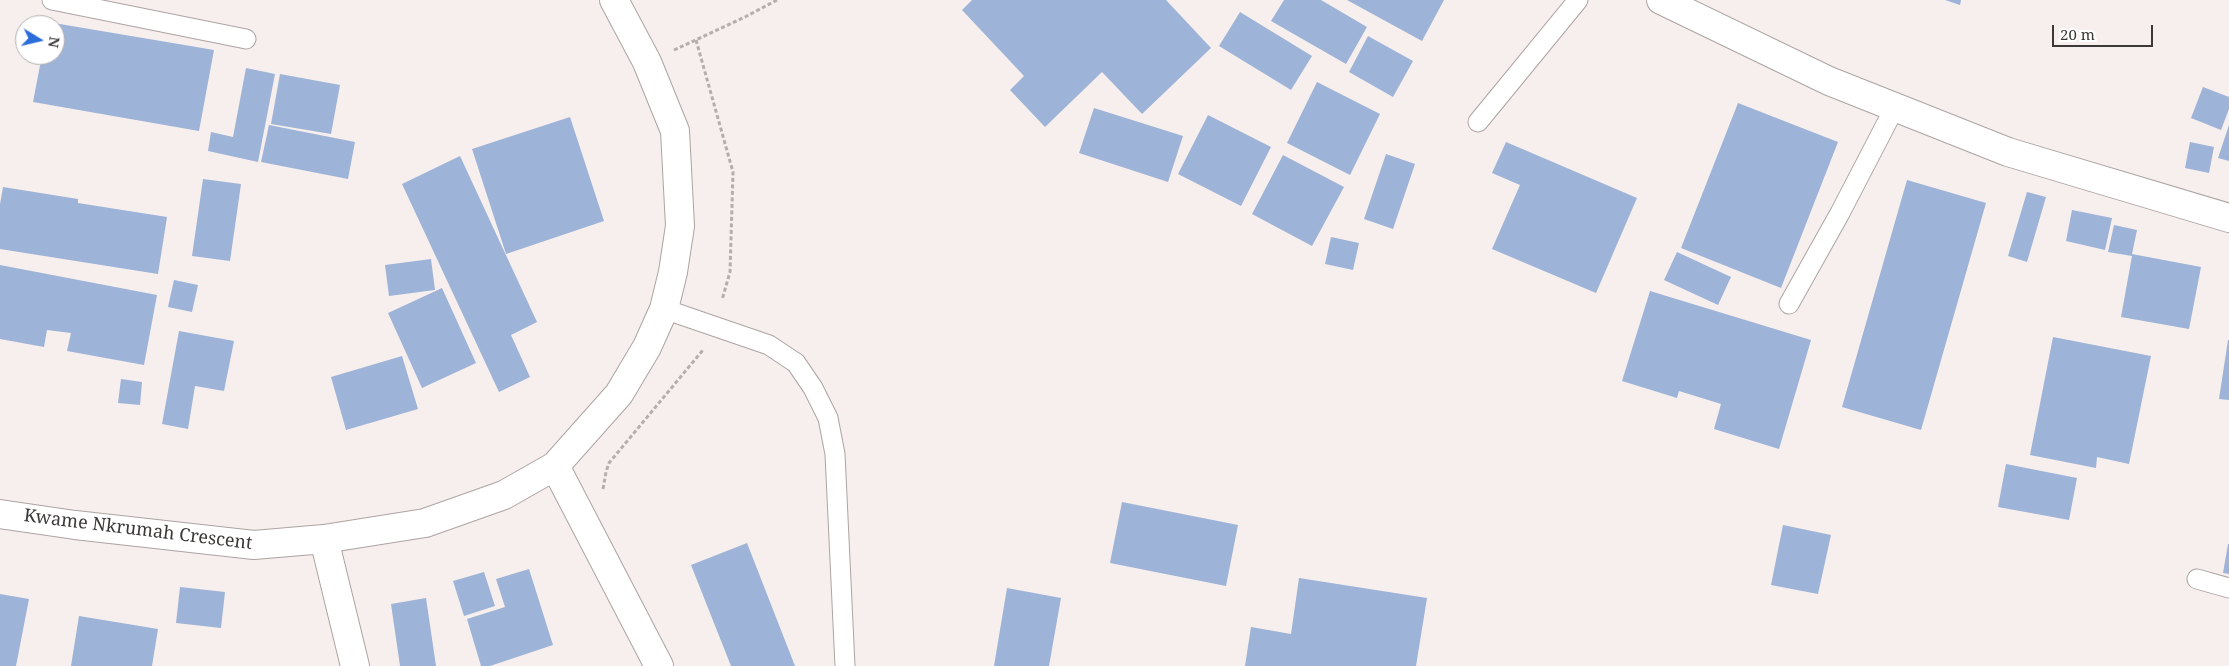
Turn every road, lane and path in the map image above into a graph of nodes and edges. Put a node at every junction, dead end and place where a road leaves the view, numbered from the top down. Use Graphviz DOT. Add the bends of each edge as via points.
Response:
graph roads {
  1 [pos="52,0"];
  2 [pos="614,0"];
  3 [pos="777,0"];
  4 [pos="1578,0"];
  5 [pos="1661,0"];
  6 [pos="246,39"];
  7 [pos="647,62"];
  8 [pos="1895,107"];
  9 [pos="1478,122"];
  10 [pos="2229,218"];
  11 [pos="1789,304"];
  12 [pos="664,309"];
  13 [pos="555,466"];
  14 [pos="0,514"];
  15 [pos="324,539"];
  16 [pos="2197,579"];
  17 [pos="2229,588"];
  18 [pos="355,666"];
  19 [pos="659,666"];
  20 [pos="845,666"];
  1 -- 6 [label="lane"];
  2 -- 7 [label="street, Kwame Nkrumah Crescent"];
  3 -- 7 [label="path"];
  4 -- 9 [label="lane"];
  5 -- 8 [label="street" via="1829,81"];
  7 -- 12 [label="street, Kwame Nkrumah Crescent" via="675,131 680,226 674,272"];
  8 -- 10 [label="street" via="2008,152"];
  8 -- 11 [label="lane"];
  12 -- 13 [label="street, Kwame Nkrumah Crescent" via="647,347 619,394"];
  12 -- 20 [label="lane" via="769,344 796,363 813,388 828,418 835,454"];
  13 -- 15 [label="street, Kwame Nkrumah Crescent" via="504,494 425,523"];
  13 -- 19 [label="street"];
  14 -- 15 [label="street, Kwame Nkrumah Crescent" via="254,545"];
  15 -- 18 [label="street"];
  16 -- 17 [label="lane"];
}
